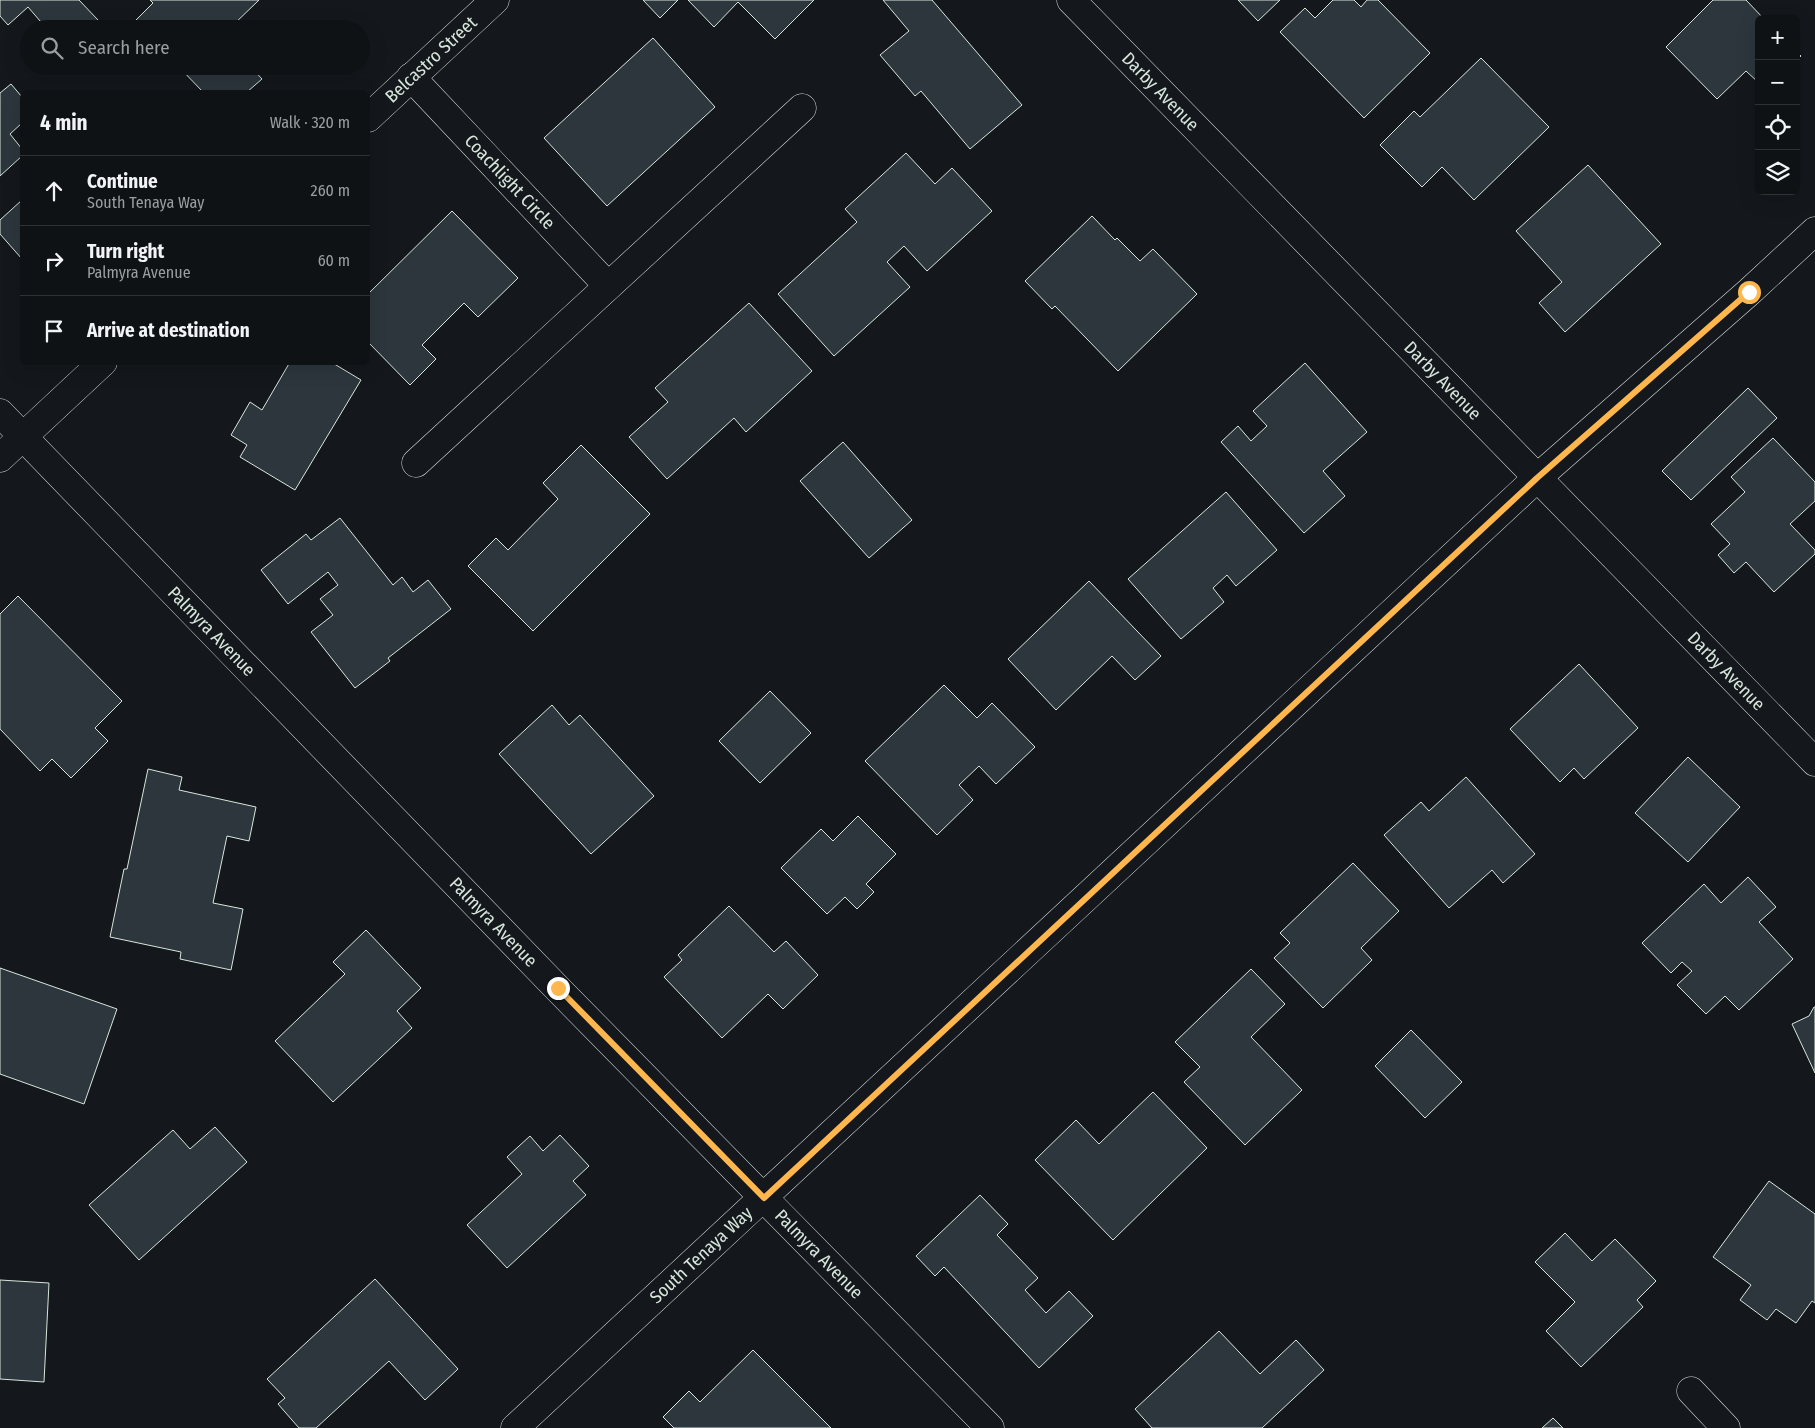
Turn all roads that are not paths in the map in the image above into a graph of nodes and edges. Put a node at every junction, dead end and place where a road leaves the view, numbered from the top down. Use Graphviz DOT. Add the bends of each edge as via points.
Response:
graph roads {
  1 [pos="495,0"];
  2 [pos="1071,0"];
  3 [pos="411,78"];
  4 [pos="802,108"];
  5 [pos="370,116"];
  6 [pos="1815,231"];
  7 [pos="608,286"];
  8 [pos="100,365"];
  9 [pos="0,413"];
  10 [pos="23,437"];
  11 [pos="0,458"];
  12 [pos="416,463"];
  13 [pos="1537,478"];
  14 [pos="1815,762"];
  15 [pos="764,1198"];
  16 [pos="1691,1390"];
  17 [pos="515,1428"];
  18 [pos="990,1428"];
  19 [pos="1726,1428"];
  1 -- 3 [label="street, Belcastro Street"];
  2 -- 13 [label="street, Darby Avenue"];
  3 -- 5 [label="street, Belcastro Street"];
  3 -- 7 [label="street, Coachlight Circle"];
  4 -- 7 [label="street"];
  6 -- 13 [label="street, South Tenaya Way"];
  7 -- 12 [label="street"];
  8 -- 10 [label="street"];
  9 -- 10 [label="street, Palmyra Avenue"];
  10 -- 11 [label="street"];
  10 -- 15 [label="street, Palmyra Avenue"];
  13 -- 14 [label="street, Darby Avenue"];
  13 -- 15 [label="street, South Tenaya Way"];
  15 -- 17 [label="street, South Tenaya Way"];
  15 -- 18 [label="street, Palmyra Avenue"];
  16 -- 19 [label="street"];
}
